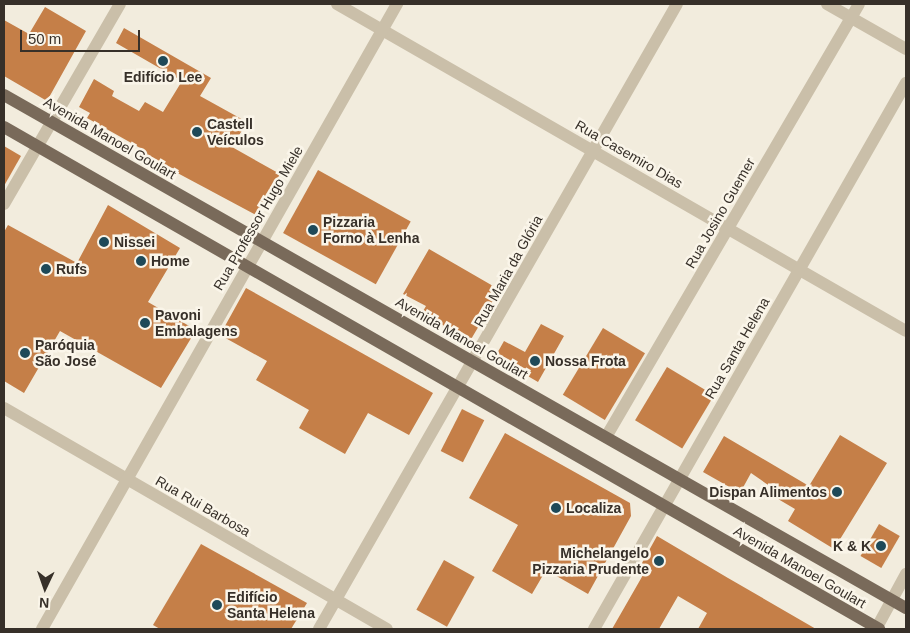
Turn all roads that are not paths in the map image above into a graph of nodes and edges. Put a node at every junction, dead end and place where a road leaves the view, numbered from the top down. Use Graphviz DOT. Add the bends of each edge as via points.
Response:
graph roads {
  1 [pos="120,4"];
  2 [pos="337,4"];
  3 [pos="397,4"];
  4 [pos="676,4"];
  5 [pos="827,4"];
  6 [pos="858,4"];
  7 [pos="851,18"];
  8 [pos="382,30"];
  9 [pos="906,50"];
  10 [pos="906,83"];
  11 [pos="4,95"];
  12 [pos="52,122"];
  13 [pos="4,127"];
  14 [pos="38,146"];
  15 [pos="593,151"];
  16 [pos="4,204"];
  17 [pos="729,229"];
  18 [pos="262,241"];
  19 [pos="248,267"];
  20 [pos="800,270"];
  21 [pos="905,327"];
  22 [pos="474,362"];
  23 [pos="460,388"];
  24 [pos="4,408"];
  25 [pos="606,437"];
  26 [pos="678,478"];
  27 [pos="127,479"];
  28 [pos="663,505"];
  29 [pos="906,574"];
  30 [pos="336,600"];
  31 [pos="892,600"];
  32 [pos="906,608"];
  33 [pos="42,629"];
  34 [pos="319,629"];
  35 [pos="387,629"];
  36 [pos="594,629"];
  37 [pos="877,629"];
  1 -- 12 [label="street"];
  2 -- 8 [label="street, Rua Casemiro Dias"];
  3 -- 8 [label="street, Rua Professor Hugo Miele"];
  4 -- 15 [label="street, Rua Maria da Glória"];
  5 -- 7 [label="street"];
  6 -- 7 [label="street, Rua Josino Guemer"];
  7 -- 9 [label="street"];
  7 -- 17 [label="street, Rua Josino Guemer"];
  8 -- 15 [label="street, Rua Casemiro Dias"];
  8 -- 18 [label="street, Rua Professor Hugo Miele"];
  10 -- 20 [label="street, Rua Santa Helena"];
  11 -- 12 [label="main road, Avenida Manoel Goulart"];
  12 -- 14 [label="street"];
  12 -- 18 [label="main road, Avenida Manoel Goulart"];
  13 -- 14 [label="main road, Avenida Manoel Goulart"];
  14 -- 16 [label="street"];
  14 -- 19 [label="main road, Avenida Manoel Goulart"];
  15 -- 17 [label="street, Rua Casemiro Dias"];
  15 -- 22 [label="street, Rua Maria da Glória"];
  17 -- 20 [label="street, Rua Casemiro Dias"];
  17 -- 25 [label="street, Rua Josino Guemer"];
  18 -- 19 [label="street, Rua Professor Hugo Miele"];
  18 -- 22 [label="main road, Avenida Manoel Goulart"];
  19 -- 23 [label="main road, Avenida Manoel Goulart"];
  19 -- 27 [label="street, Rua Professor Hugo Miele"];
  20 -- 21 [label="street, Rua Casemiro Dias"];
  20 -- 26 [label="street, Rua Santa Helena"];
  22 -- 23 [label="street, Rua Maria da Glória"];
  22 -- 25 [label="main road, Avenida Manoel Goulart"];
  23 -- 28 [label="main road, Avenida Manoel Goulart"];
  23 -- 30 [label="street, Rua Maria da Glória"];
  24 -- 27 [label="street, Rua Rui Barbosa"];
  25 -- 26 [label="main road, Avenida Manoel Goulart"];
  26 -- 28 [label="street, Rua Santa Helena"];
  26 -- 31 [label="main road, Avenida Manoel Goulart"];
  27 -- 30 [label="street, Rua Rui Barbosa"];
  27 -- 33 [label="street, Rua Professor Hugo Miele"];
  28 -- 36 [label="street, Rua Santa Helena"];
  28 -- 37 [label="main road, Avenida Manoel Goulart"];
  29 -- 31 [label="street"];
  30 -- 34 [label="street, Rua Maria da Glória"];
  30 -- 35 [label="street, Rua Rui Barbosa"];
  31 -- 32 [label="main road, Avenida Manoel Goulart"];
  31 -- 37 [label="street"];
}
